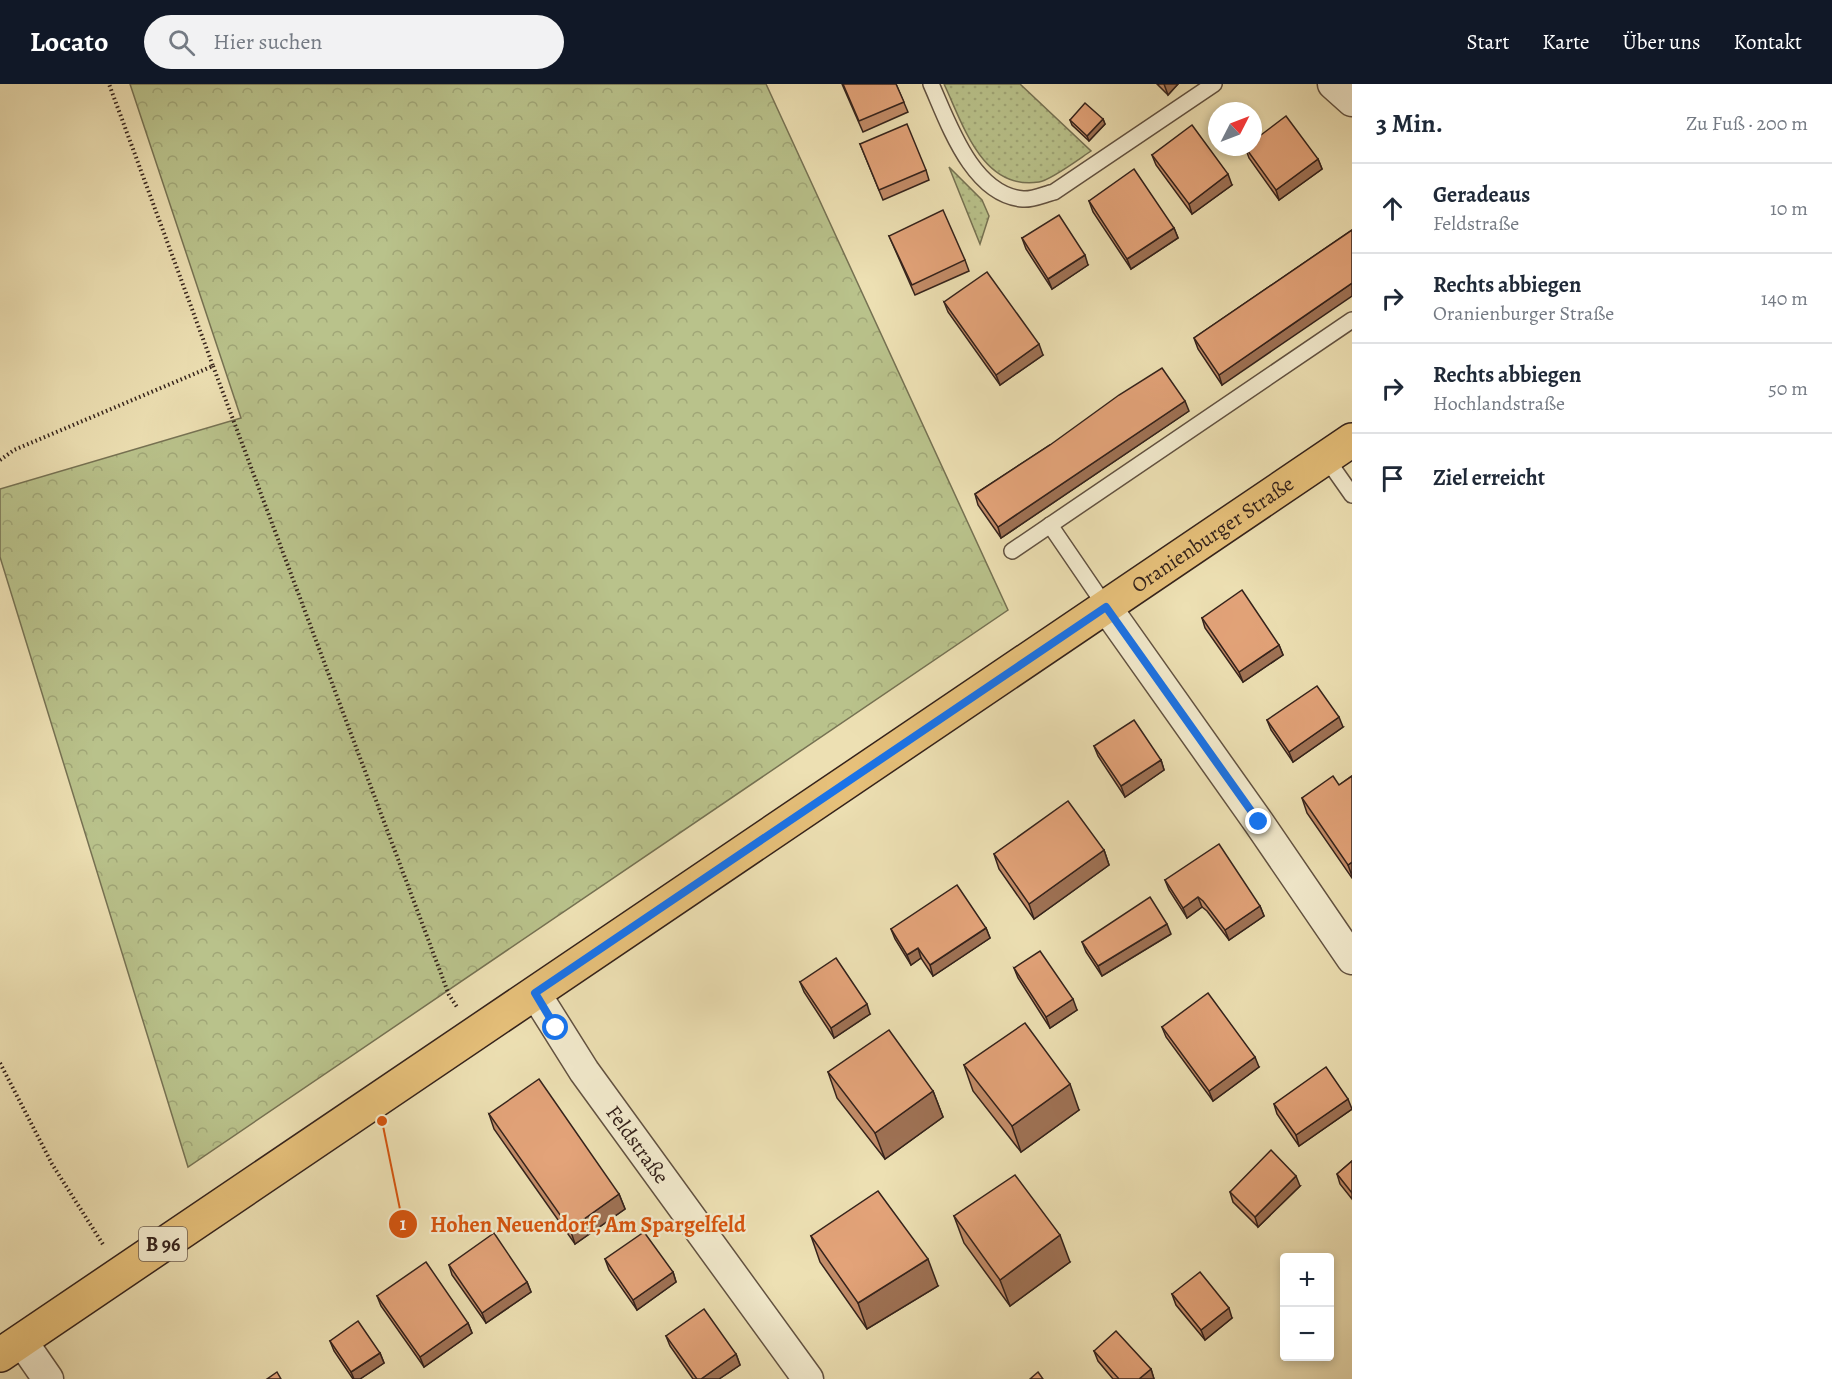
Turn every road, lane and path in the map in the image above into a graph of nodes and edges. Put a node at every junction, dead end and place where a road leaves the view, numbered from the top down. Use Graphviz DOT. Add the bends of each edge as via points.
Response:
graph roads {
  1 [pos="109,84"];
  2 [pos="931,84"];
  3 [pos="1214,84"];
  4 [pos="1333,84"];
  5 [pos="1352,101"];
  6 [pos="1352,320"];
  7 [pos="213,366"];
  8 [pos="1352,440"];
  9 [pos="1326,458"];
  10 [pos="0,460"];
  11 [pos="1352,495"];
  12 [pos="1050,525"];
  13 [pos="1012,550"];
  14 [pos="1106,607"];
  15 [pos="1352,959"];
  16 [pos="535,993"];
  17 [pos="475,1032"];
  18 [pos="0,1063"];
  19 [pos="121,1272"];
  20 [pos="10,1348"];
  21 [pos="48,1379"];
  22 [pos="808,1379"];
  1 -- 7 [label="path"];
  2 -- 3 [label="lane" via="964,157 1000,192 1023,200 1054,192"];
  4 -- 5 [label="street"];
  6 -- 12 [label="lane"];
  7 -- 10 [label="path" via="14,450"];
  7 -- 17 [label="path" via="449,995"];
  8 -- 9 [label="main road, Oranienburger Straße / B 96"];
  9 -- 11 [label="lane"];
  9 -- 14 [label="main road, Oranienburger Straße / B 96"];
  12 -- 13 [label="lane"];
  12 -- 14 [label="lane"];
  14 -- 15 [label="street"];
  14 -- 16 [label="main road, Oranienburger Straße / B 96"];
  16 -- 17 [label="main road, Oranienburger Straße / B 96"];
  16 -- 22 [label="street, Feldstraße" via="584,1071"];
  17 -- 19 [label="main road, Oranienburger Straße / B 96"];
  18 -- 19 [label="path" via="52,1164"];
  19 -- 20 [label="main road, Oranienburger Straße / B 96"];
  20 -- 21 [label="street"];
}
